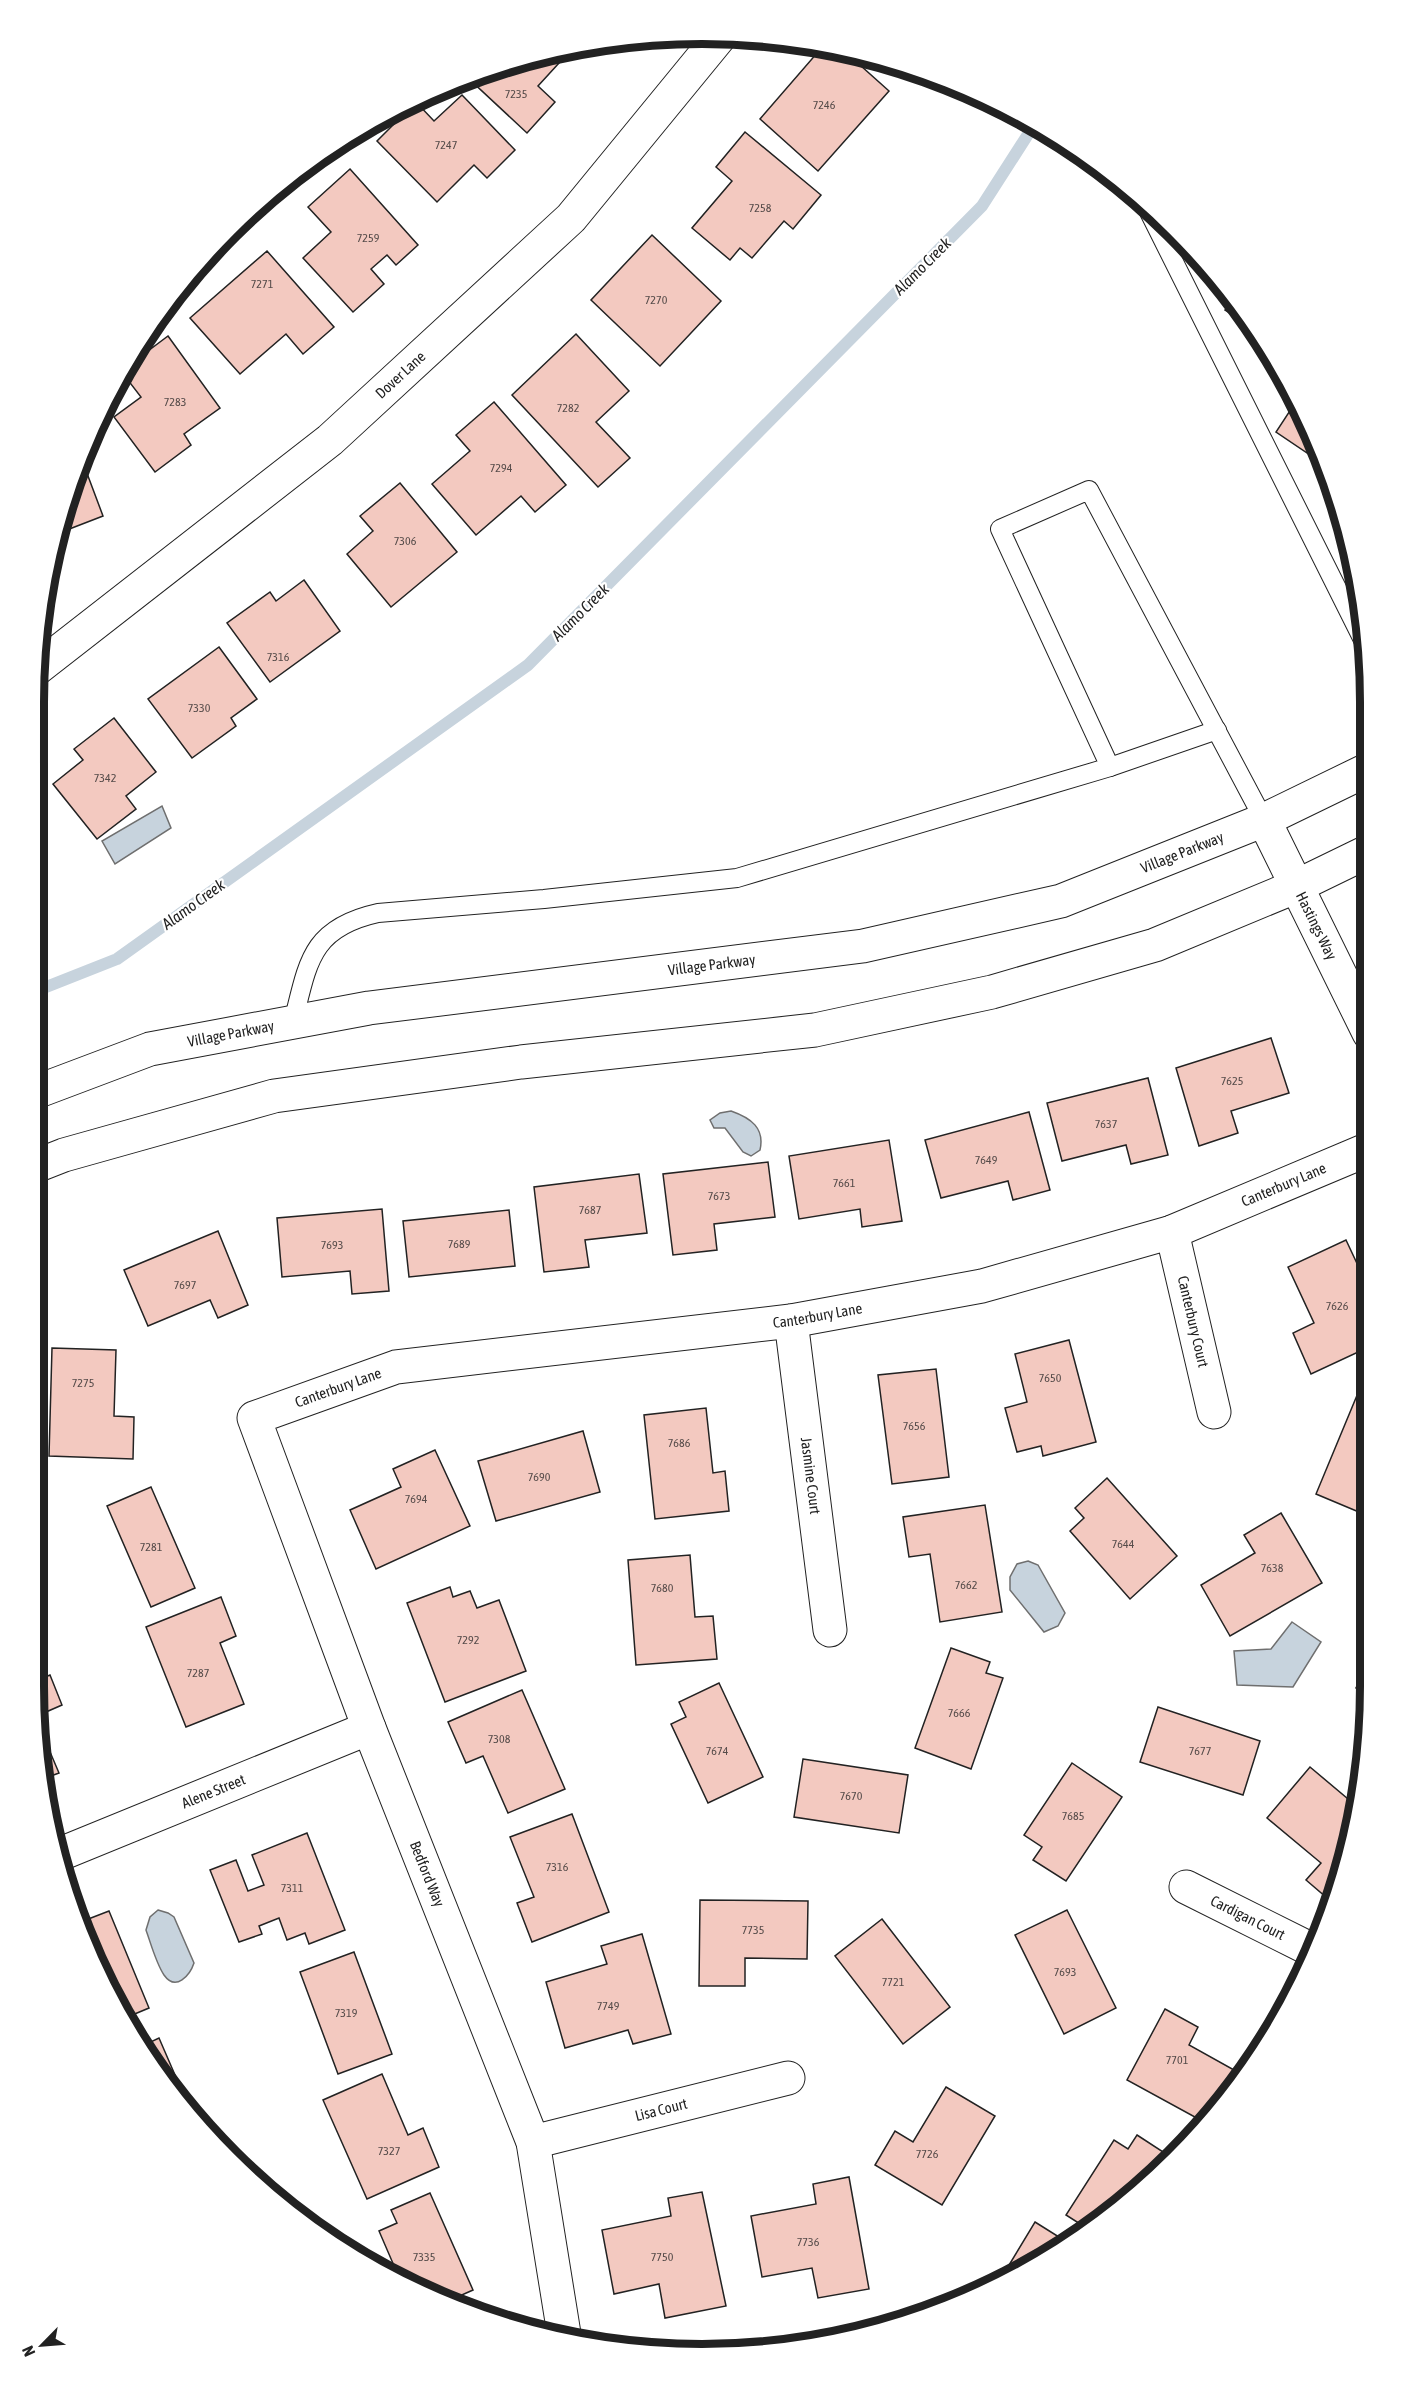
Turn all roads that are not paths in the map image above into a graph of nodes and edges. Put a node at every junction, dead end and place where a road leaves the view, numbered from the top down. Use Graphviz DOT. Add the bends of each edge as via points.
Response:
graph roads {
  1 [pos="713,44"];
  2 [pos="1156,226"];
  3 [pos="1355,623"];
  4 [pos="45,662"];
  5 [pos="1217,730"];
  6 [pos="1110,767"];
  7 [pos="1360,773"];
  8 [pos="1264,820"];
  9 [pos="1360,855"];
  10 [pos="1297,886"];
  11 [pos="1360,1015"];
  12 [pos="293,1022"];
  13 [pos="44,1089"];
  14 [pos="1360,1153"];
  15 [pos="44,1163"];
  16 [pos="1172,1232"];
  17 [pos="791,1321"];
  18 [pos="1214,1412"];
  19 [pos="254,1418"];
  20 [pos="830,1630"];
  21 [pos="369,1728"];
  22 [pos="65,1852"];
  23 [pos="1186,1887"];
  24 [pos="1305,1946"];
  25 [pos="788,2078"];
  26 [pos="533,2142"];
  27 [pos="563,2329"];
  1 -- 4 [label="street, Dover Lane" via="554,234 330,440"];
  2 -- 3 [label="lane"];
  5 -- 6 [label="lane"];
  5 -- 6 [label="lane" via="1089,490 1000,529"];
  5 -- 8 [label="lane"];
  6 -- 12 [label="lane" via="737,878 354,919 333,930 316,948 306,970"];
  7 -- 8 [label="street, Village Parkway"];
  8 -- 10 [label="street, Hastings Way"];
  8 -- 12 [label="street, Village Parkway" via="1061,901 863,946 369,1008"];
  9 -- 10 [label="street"];
  10 -- 11 [label="street, Hastings Way"];
  10 -- 15 [label="street" via="1155,945 992,992 815,1030 521,1062 274,1096"];
  12 -- 13 [label="street, Village Parkway" via="150,1049"];
  14 -- 16 [label="street, Canterbury Lane"];
  16 -- 17 [label="street, Canterbury Lane" via="982,1286"];
  16 -- 18 [label="street, Canterbury Court"];
  17 -- 19 [label="street, Canterbury Lane" via="396,1367"];
  17 -- 20 [label="street, Jasmine Court"];
  19 -- 21 [label="street, Bedford Way"];
  21 -- 22 [label="street, Alene Street"];
  21 -- 26 [label="street, Bedford Way"];
  23 -- 24 [label="street, Cardigan Court"];
  25 -- 26 [label="street, Lisa Court"];
  26 -- 27 [label="street, Bedford Way"];
}
